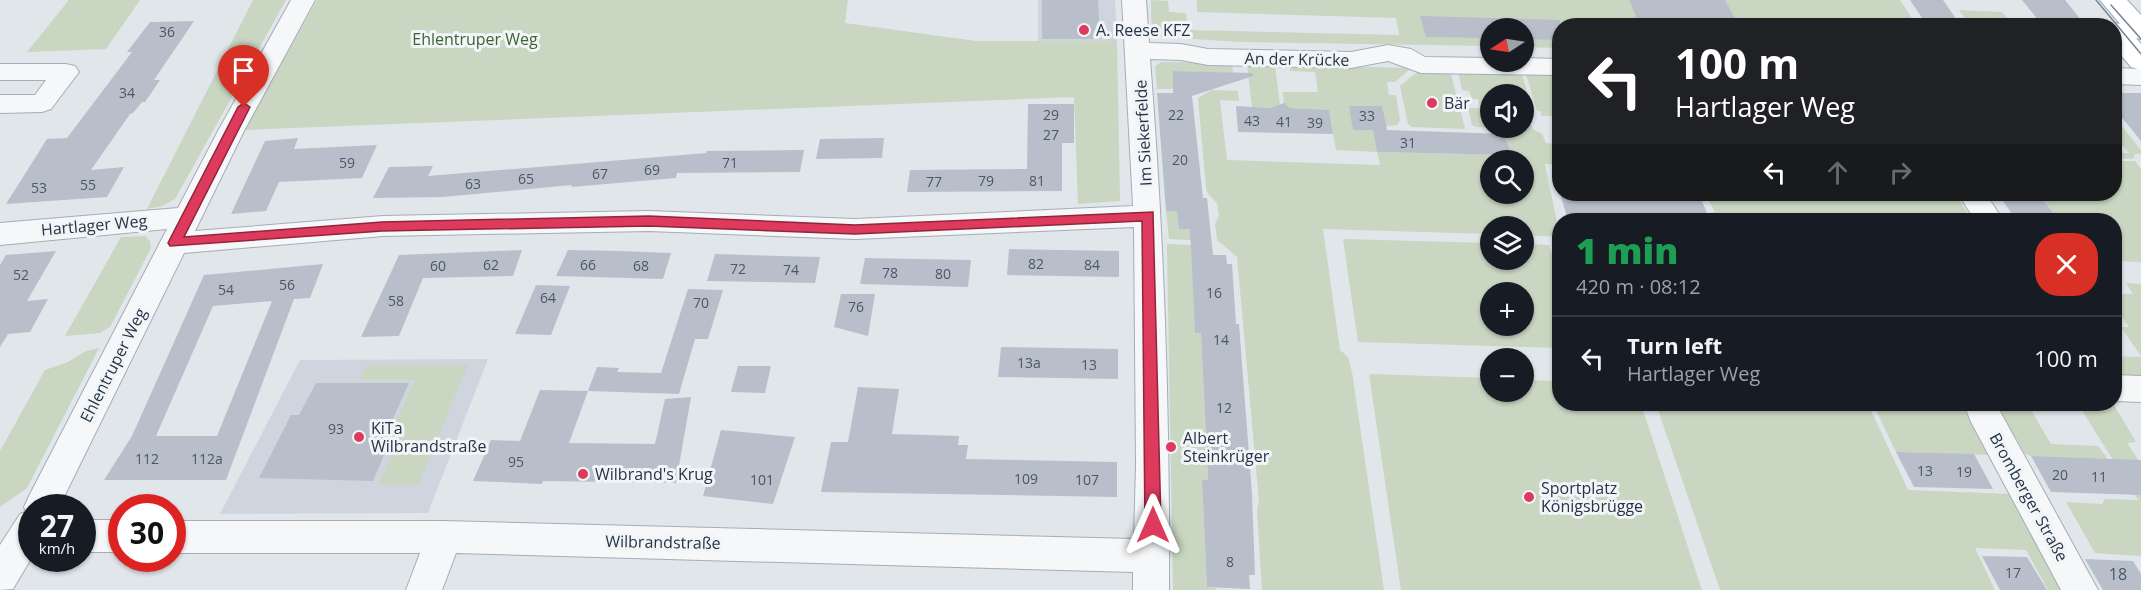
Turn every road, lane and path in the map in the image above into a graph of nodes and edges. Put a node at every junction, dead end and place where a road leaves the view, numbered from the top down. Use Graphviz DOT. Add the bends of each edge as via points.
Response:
graph roads {
  1 [pos="303,0"];
  2 [pos="1134,0"];
  3 [pos="2089,0"];
  4 [pos="2113,0"];
  5 [pos="2104,18"];
  6 [pos="2141,31"];
  7 [pos="2122,39"];
  8 [pos="1138,51"];
  9 [pos="2141,61"];
  10 [pos="1552,67"];
  11 [pos="2122,76"];
  12 [pos="2141,77"];
  13 [pos="5,80"];
  14 [pos="0,104"];
  15 [pos="1148,216"];
  16 [pos="181,230"];
  17 [pos="0,234"];
  18 [pos="2122,388"];
  19 [pos="2141,389"];
  20 [pos="1982,411"];
  21 [pos="44,494"];
  22 [pos="186,537"];
  23 [pos="444,537"];
  24 [pos="18,543"];
  25 [pos="1153,556"];
  26 [pos="0,577"];
  27 [pos="424,590"];
  28 [pos="1151,590"];
  29 [pos="2080,590"];
  1 -- 16 [label="street, Ehlentruper Weg"];
  2 -- 8 [label="street, Im Siekerfelde"];
  3 -- 5 [label="main road"];
  4 -- 6 [label="main road"];
  7 -- 9 [label="main road"];
  8 -- 10 [label="street, An der Krücke" via="1208,57 1351,60 1388,53 1421,64"];
  8 -- 15 [label="street, Im Siekerfelde"];
  11 -- 12 [label="street"];
  13 -- 14 [label="street" via="66,72 42,103"];
  15 -- 16 [label="street, Hartlager Weg" via="855,229 649,221"];
  15 -- 25 [label="street, Im Siekerfelde"];
  16 -- 17 [label="street, Hartlager Weg"];
  16 -- 21 [label="street, Ehlentruper Weg"];
  18 -- 19 [label="street"];
  20 -- 29 [label="street, Bromberger Straße"];
  22 -- 23 [label="street, Wilbrandstraße"];
  23 -- 25 [label="street, Wilbrandstraße"];
  23 -- 27 [label="street"];
  24 -- 26 [label="street, Ehlentruper Weg"];
  25 -- 28 [label="street, Im Siekerfelde"];
}
